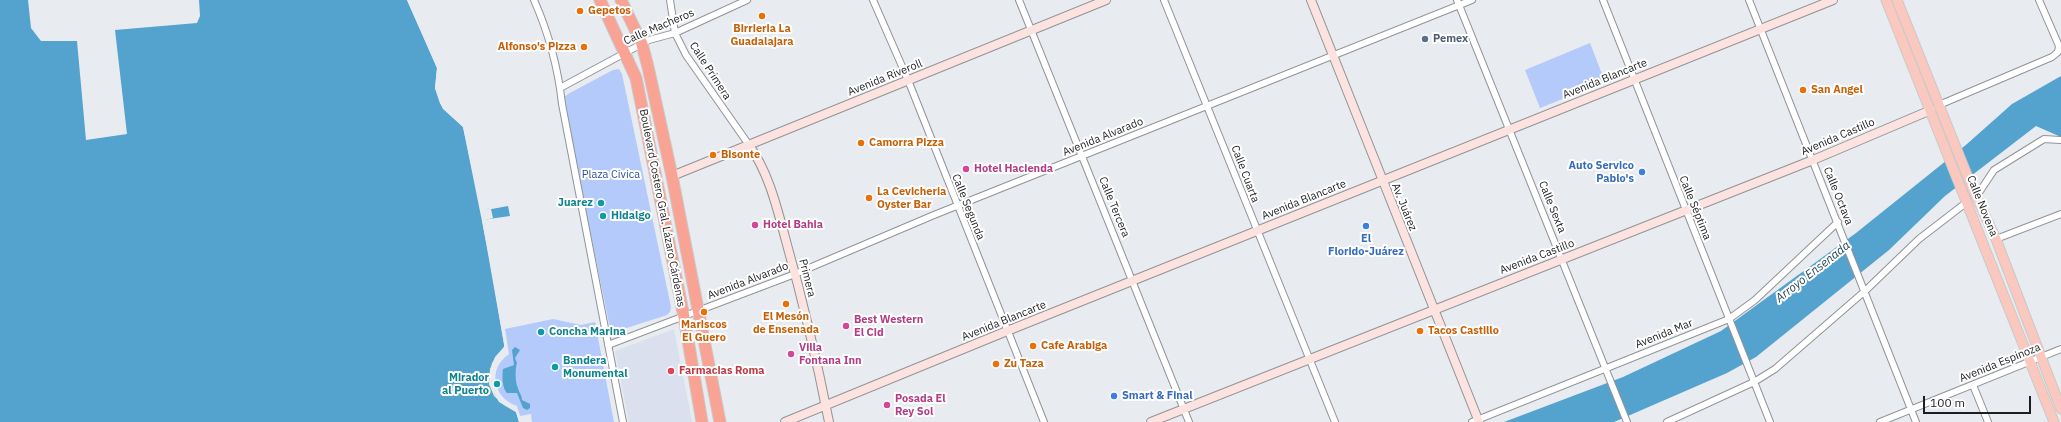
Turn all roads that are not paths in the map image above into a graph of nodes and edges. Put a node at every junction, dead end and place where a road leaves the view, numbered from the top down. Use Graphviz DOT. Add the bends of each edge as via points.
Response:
graph roads {
  1 [pos="534,0"];
  2 [pos="600,0"];
  3 [pos="621,0"];
  4 [pos="670,0"];
  5 [pos="747,0"];
  6 [pos="873,0"];
  7 [pos="1019,0"];
  8 [pos="1106,0"];
  9 [pos="1164,0"];
  10 [pos="1311,0"];
  11 [pos="1472,0"];
  12 [pos="1603,0"];
  13 [pos="1749,0"];
  14 [pos="1833,0"];
  15 [pos="1886,0"];
  16 [pos="1897,0"];
  17 [pos="2039,0"];
  18 [pos="1458,3"];
  19 [pos="1760,29"];
  20 [pos="1032,31"];
  21 [pos="675,33"];
  22 [pos="642,44"];
  23 [pos="625,52"];
  24 [pos="1333,56"];
  25 [pos="908,80"];
  26 [pos="1633,80"];
  27 [pos="560,88"];
  28 [pos="1939,105"];
  29 [pos="1208,106"];
  30 [pos="1931,110"];
  31 [pos="1510,130"];
  32 [pos="2060,140"];
  33 [pos="749,146"];
  34 [pos="1082,157"];
  35 [pos="1813,160"];
  36 [pos="672,176"];
  37 [pos="1382,181"];
  38 [pos="1975,194"];
  39 [pos="1966,198"];
  40 [pos="957,207"];
  41 [pos="1686,211"];
  42 [pos="2061,214"];
  43 [pos="1838,222"];
  44 [pos="1256,231"];
  45 [pos="1996,239"];
  46 [pos="1562,259"];
  47 [pos="795,274"];
  48 [pos="1132,281"];
  49 [pos="1865,291"];
  50 [pos="1434,309"];
  51 [pos="698,311"];
  52 [pos="684,317"];
  53 [pos="1729,319"];
  54 [pos="1007,331"];
  55 [pos="608,345"];
  56 [pos="2061,349"];
  57 [pos="2042,357"];
  58 [pos="1309,358"];
  59 [pos="2031,362"];
  60 [pos="1607,370"];
  61 [pos="1754,382"];
  62 [pos="1973,385"];
  63 [pos="826,406"];
  64 [pos="1184,409"];
  65 [pos="2061,409"];
  66 [pos="1911,410"];
  67 [pos="1476,421"];
  68 [pos="623,422"];
  69 [pos="702,422"];
  70 [pos="720,422"];
  71 [pos="785,422"];
  72 [pos="829,422"];
  73 [pos="1044,422"];
  74 [pos="1151,422"];
  75 [pos="1189,422"];
  76 [pos="1335,422"];
  77 [pos="1627,422"];
  78 [pos="1667,422"];
  79 [pos="1770,422"];
  80 [pos="1880,422"];
  81 [pos="1916,422"];
  82 [pos="1988,422"];
  83 [pos="2054,422"];
  1 -- 27 [label="street" via="550,40"];
  2 -- 23 [label="highway, Boulevard Costero Gral. Lázaro Cárdenas"];
  3 -- 22 [label="highway, Boulevard Costero Gral. Lázaro Cárdenas"];
  4 -- 21 [label="street, Calle Primera"];
  5 -- 21 [label="street, Calle Macheros"];
  6 -- 25 [label="street, Calle Segunda"];
  7 -- 20 [label="street, Calle Tercera"];
  8 -- 20 [label="street, Avenida Riveroll"];
  9 -- 29 [label="street, Calle Cuarta"];
  10 -- 24 [label="street, Av. Juárez"];
  11 -- 18 [label="street, Avenida Alvarado"];
  12 -- 26 [label="street, Calle Séptima"];
  13 -- 19 [label="street, Calle Octava"];
  14 -- 19 [label="street, Avenida Blancarte"];
  15 -- 30 [label="main road, Calle Novena"];
  16 -- 28 [label="main road, Calle Novena"];
  17 -- 28 [label="street" via="2059,46 2058,52 2052,57"];
  18 -- 24 [label="street, Avenida Alvarado"];
  18 -- 31 [label="street, Calle Sexta"];
  19 -- 26 [label="street, Avenida Blancarte"];
  19 -- 35 [label="street, Calle Octava"];
  20 -- 25 [label="street, Avenida Riveroll"];
  20 -- 34 [label="street, Calle Tercera"];
  21 -- 22 [label="street, Calle Macheros"];
  21 -- 33 [label="street, Calle Primera" via="692,67"];
  22 -- 23 [label="street, Calle Macheros"];
  22 -- 36 [label="highway, Boulevard Costero Gral. Lázaro Cárdenas"];
  23 -- 27 [label="street, Calle Macheros"];
  23 -- 52 [label="highway, Boulevard Costero Gral. Lázaro Cárdenas" via="636,78"];
  24 -- 29 [label="street, Avenida Alvarado"];
  24 -- 37 [label="street, Av. Juárez"];
  25 -- 33 [label="street, Avenida Riveroll"];
  25 -- 40 [label="street, Calle Segunda"];
  26 -- 31 [label="street, Avenida Blancarte"];
  26 -- 41 [label="street, Calle Séptima"];
  27 -- 55 [label="street"];
  28 -- 38 [label="main road, Calle Novena"];
  29 -- 34 [label="street, Avenida Alvarado"];
  29 -- 44 [label="street, Calle Cuarta"];
  30 -- 35 [label="street, Avenida Castillo"];
  30 -- 39 [label="main road, Calle Novena"];
  31 -- 37 [label="street, Avenida Blancarte"];
  31 -- 46 [label="street, Calle Sexta"];
  32 -- 38 [label="street" via="2044,139 1994,170"];
  33 -- 36 [label="street, Avenida Riveroll"];
  33 -- 47 [label="street, Primera" via="768,181"];
  34 -- 40 [label="street, Avenida Alvarado"];
  34 -- 48 [label="street, Calle Tercera"];
  35 -- 41 [label="street, Avenida Castillo"];
  35 -- 43 [label="street, Calle Octava"];
  36 -- 51 [label="highway, Boulevard Costero Gral. Lázaro Cárdenas"];
  37 -- 44 [label="street, Avenida Blancarte"];
  37 -- 50 [label="street, Av. Juárez"];
  38 -- 45 [label="main road, Calle Novena"];
  39 -- 49 [label="street"];
  39 -- 59 [label="main road, Calle Novena"];
  40 -- 47 [label="street, Avenida Alvarado"];
  40 -- 54 [label="street, Calle Segunda"];
  41 -- 46 [label="street, Avenida Castillo"];
  41 -- 53 [label="street, Calle Séptima"];
  42 -- 45 [label="street"];
  43 -- 49 [label="street, Calle Octava"];
  43 -- 53 [label="street, Avenida Mar" via="1755,300"];
  44 -- 48 [label="street, Avenida Blancarte"];
  44 -- 58 [label="street, Calle Cuarta"];
  45 -- 57 [label="main road, Calle Novena"];
  46 -- 50 [label="street, Avenida Castillo"];
  46 -- 60 [label="street, Calle Sexta"];
  47 -- 51 [label="street, Avenida Alvarado"];
  47 -- 63 [label="street, Primera"];
  48 -- 54 [label="street, Avenida Blancarte"];
  48 -- 64 [label="street, Calle Tercera"];
  49 -- 61 [label="street" via="1775,369"];
  49 -- 66 [label="street, Calle Octava"];
  50 -- 58 [label="street, Avenida Castillo"];
  50 -- 67 [label="street, Av. Juárez"];
  51 -- 52 [label="street, Avenida Alvarado"];
  51 -- 70 [label="highway, Boulevard Costero Gral. Lázaro Cárdenas"];
  52 -- 55 [label="street, Avenida Alvarado"];
  52 -- 69 [label="highway, Boulevard Costero Gral. Lázaro Cárdenas"];
  53 -- 60 [label="street, Avenida Mar"];
  53 -- 61 [label="street, Calle Séptima"];
  54 -- 63 [label="street, Avenida Blancarte"];
  54 -- 73 [label="street, Calle Segunda"];
  55 -- 68 [label="street"];
  56 -- 57 [label="street, Avenida Espinoza"];
  57 -- 59 [label="street, Avenida Espinoza"];
  57 -- 65 [label="main road, Calle Novena"];
  58 -- 64 [label="street, Avenida Castillo"];
  58 -- 76 [label="street, Calle Cuarta"];
  59 -- 62 [label="street, Avenida Espinoza"];
  59 -- 83 [label="main road, Calle Novena"];
  60 -- 67 [label="street, Avenida Mar"];
  60 -- 77 [label="street, Calle Sexta"];
  61 -- 78 [label="street"];
  61 -- 79 [label="street, Calle Séptima"];
  62 -- 66 [label="street, Avenida Espinoza"];
  62 -- 82 [label="street"];
  63 -- 71 [label="street, Avenida Blancarte"];
  63 -- 72 [label="street, Primera"];
  64 -- 74 [label="street, Avenida Castillo"];
  64 -- 75 [label="street, Calle Tercera"];
  66 -- 80 [label="street, Avenida Espinoza"];
  66 -- 81 [label="street, Calle Octava"];
}
